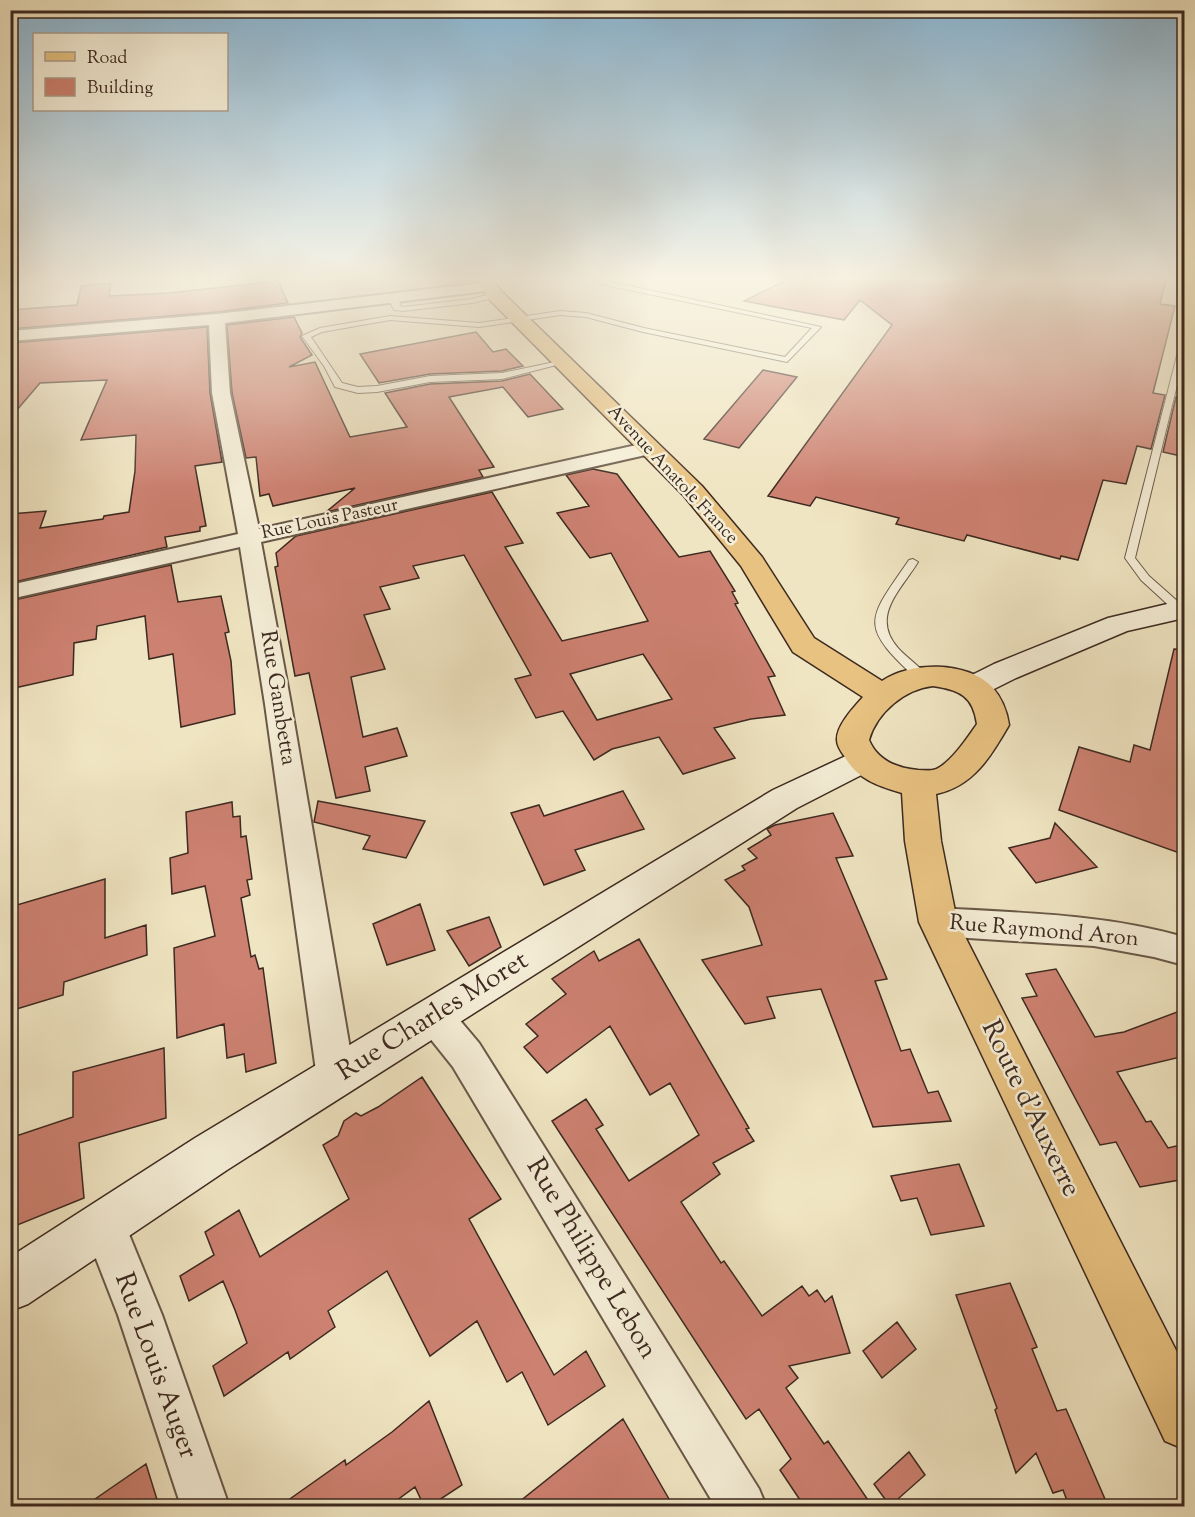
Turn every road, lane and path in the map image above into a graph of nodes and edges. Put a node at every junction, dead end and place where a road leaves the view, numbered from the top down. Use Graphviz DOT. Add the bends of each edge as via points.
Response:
graph roads {
  1 [pos="219,347"];
  2 [pos="313,347"];
  3 [pos="548,347"];
  4 [pos="724,347"];
  5 [pos="799,347"];
  6 [pos="1184,347"];
  7 [pos="564,362"];
  8 [pos="650,448"];
  9 [pos="249,537"];
  10 [pos="914,562"];
  11 [pos="10,592"];
  12 [pos="1183,609"];
  13 [pos="922,677"];
  14 [pos="973,687"];
  15 [pos="885,697"];
  16 [pos="863,760"];
  17 [pos="918,782"];
  18 [pos="938,922"];
  19 [pos="1185,951"];
  20 [pos="434,1016"];
  21 [pos="336,1078"];
  22 [pos="104,1226"];
  23 [pos="10,1286"];
  24 [pos="1185,1422"];
  25 [pos="205,1506"];
  26 [pos="742,1506"];
  1 -- 9 [label="street, Rue Gambetta" via="221,393"];
  2 -- 7 [label="lane" via="332,370 338,385 358,390 430,379 502,376"];
  3 -- 7 [label="main road, Avenue Anatole France"];
  4 -- 5 [label="lane" via="787,360"];
  6 -- 12 [label="lane" via="1130,558 1145,578"];
  7 -- 8 [label="main road, Avenue Anatole France"];
  8 -- 9 [label="street, Rue Louis Pasteur"];
  8 -- 15 [label="main road, Avenue Anatole France" via="753,563 803,645"];
  9 -- 11 [label="street, Rue Louis Pasteur"];
  9 -- 21 [label="street, Rue Gambetta"];
  10 -- 13 [label="lane" via="880,614 882,634"];
  12 -- 14 [label="street" via="1118,624"];
  13 -- 14 [label="main road" via="956,678"];
  13 -- 15 [label="main road" via="897,686"];
  14 -- 17 [label="main road" via="992,709 993,725 952,776 936,782"];
  15 -- 16 [label="main road" via="855,731 853,740"];
  16 -- 17 [label="main road" via="889,777"];
  16 -- 20 [label="street, Rue Charles Moret" via="784,799"];
  17 -- 18 [label="main road, Route d'Auxerre"];
  18 -- 19 [label="street, Rue Raymond Aron" via="1107,934"];
  18 -- 24 [label="main road, Route d'Auxerre"];
  20 -- 21 [label="street, Rue Charles Moret"];
  20 -- 26 [label="street, Rue Philippe Lebon" via="466,1055"];
  21 -- 22 [label="street, Rue Charles Moret" via="211,1154"];
  22 -- 23 [label="street, Rue Charles Moret"];
  22 -- 25 [label="street, Rue Louis Auger" via="140,1315"];
}
